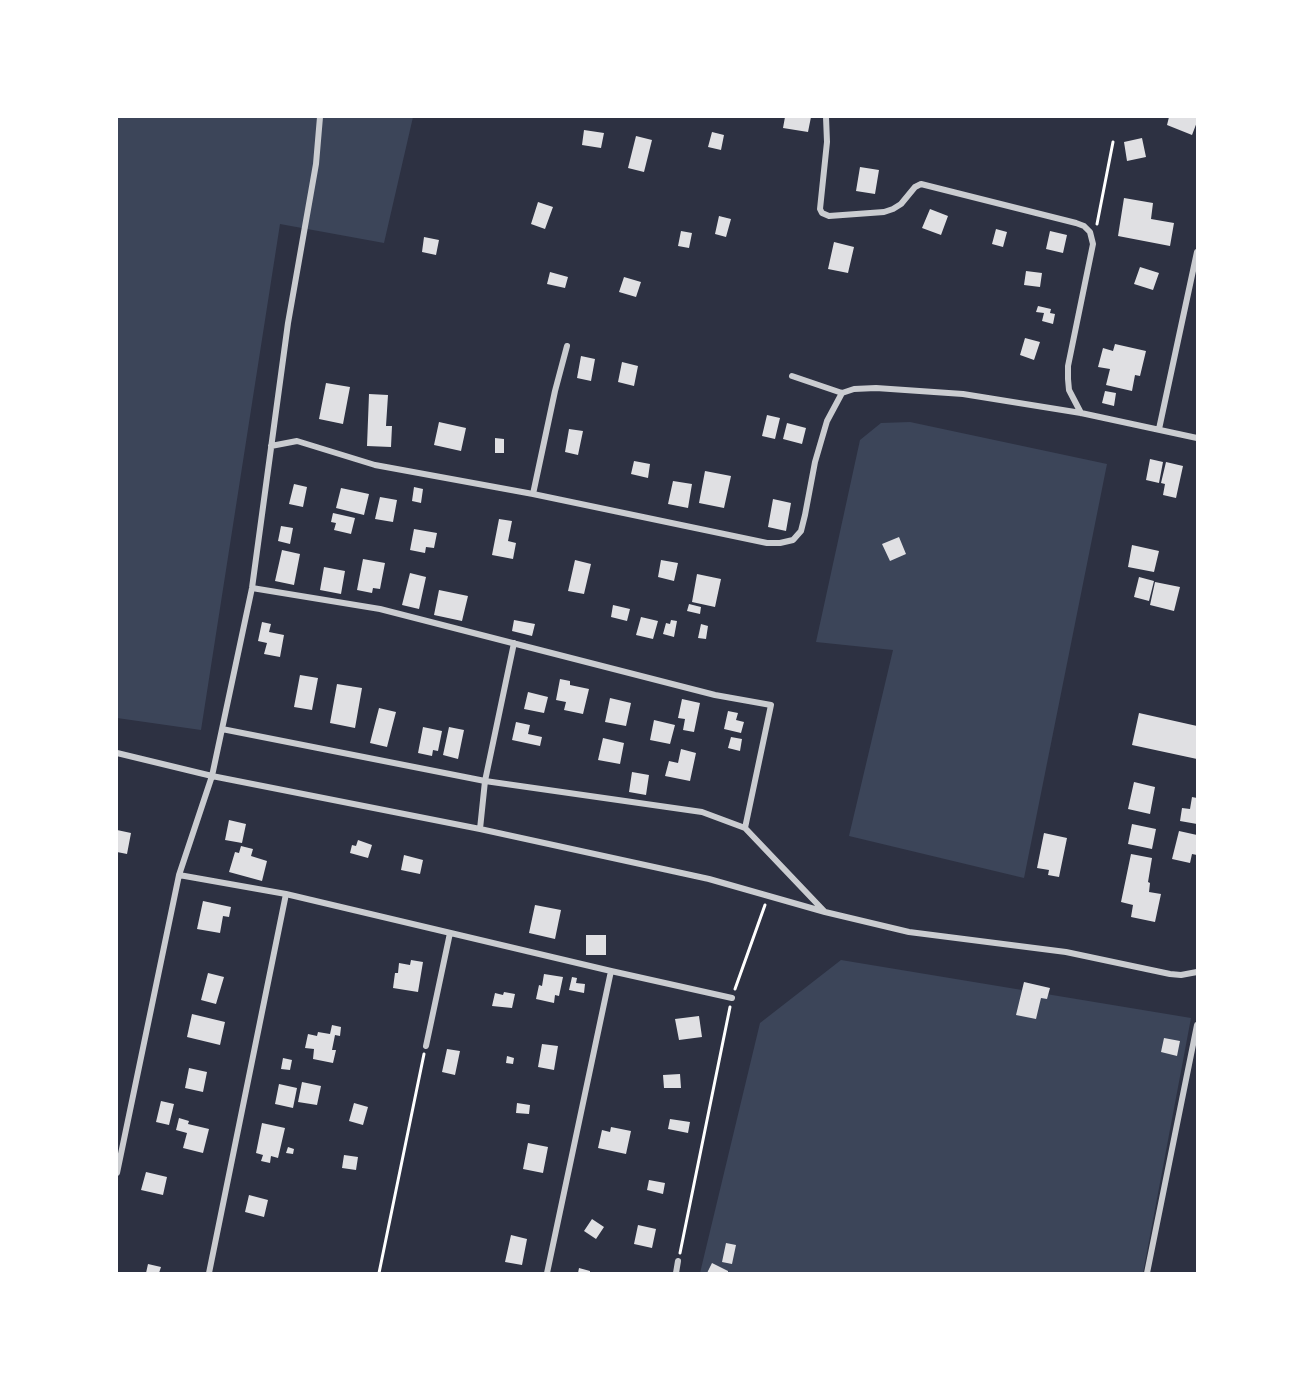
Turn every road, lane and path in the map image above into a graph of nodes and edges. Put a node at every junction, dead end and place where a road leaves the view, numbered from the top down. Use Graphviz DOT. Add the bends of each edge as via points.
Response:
graph roads {
  1 [pos="320,117"];
  2 [pos="826,117"];
  3 [pos="1113,142"];
  4 [pos="1093,244"];
  5 [pos="1197,252"];
  6 [pos="567,346"];
  7 [pos="792,376"];
  8 [pos="843,393"];
  9 [pos="1080,413"];
  10 [pos="1159,429"];
  11 [pos="1197,438"];
  12 [pos="271,446"];
  13 [pos="533,494"];
  14 [pos="252,588"];
  15 [pos="514,644"];
  16 [pos="222,729"];
  17 [pos="117,753"];
  18 [pos="212,776"];
  19 [pos="485,781"];
  20 [pos="745,828"];
  21 [pos="480,830"];
  22 [pos="178,875"];
  23 [pos="286,894"];
  24 [pos="768,897"];
  25 [pos="825,912"];
  26 [pos="450,933"];
  27 [pos="611,971"];
  28 [pos="1197,972"];
  29 [pos="732,998"];
  30 [pos="1197,1025"];
  31 [pos="426,1046"];
  32 [pos="117,1173"];
  33 [pos="678,1261"];
  34 [pos="209,1273"];
  35 [pos="379,1273"];
  36 [pos="547,1273"];
  37 [pos="675,1273"];
  38 [pos="1147,1273"];
  1 -- 12 [label="street"];
  2 -- 4 [label="street" via="822,213 829,216 884,212 901,204 921,184 1076,223 1090,232"];
  3 -- 4 [label="path"];
  4 -- 9 [label="street" via="1068,366 1069,390"];
  5 -- 10 [label="street"];
  6 -- 13 [label="street"];
  7 -- 8 [label="street"];
  8 -- 9 [label="street" via="876,388 963,394"];
  8 -- 13 [label="street" via="827,422 806,515 793,540 767,543"];
  9 -- 10 [label="street"];
  10 -- 11 [label="street"];
  12 -- 13 [label="street" via="297,441 375,465"];
  12 -- 14 [label="street"];
  14 -- 15 [label="street" via="381,609"];
  14 -- 16 [label="street"];
  15 -- 19 [label="street"];
  15 -- 20 [label="street" via="715,695 771,705"];
  16 -- 18 [label="street"];
  16 -- 19 [label="street"];
  17 -- 18 [label="street"];
  18 -- 21 [label="street"];
  18 -- 22 [label="street"];
  19 -- 20 [label="street" via="702,812"];
  19 -- 21 [label="street"];
  20 -- 25 [label="street"];
  21 -- 24 [label="street" via="709,879"];
  22 -- 23 [label="street"];
  22 -- 32 [label="street"];
  23 -- 26 [label="street"];
  23 -- 34 [label="street"];
  24 -- 25 [label="street"];
  24 -- 29 [label="path"];
  25 -- 28 [label="street" via="909,932 1065,952 1170,974"];
  26 -- 27 [label="street"];
  26 -- 31 [label="street"];
  27 -- 29 [label="street"];
  27 -- 36 [label="street"];
  29 -- 33 [label="path"];
  30 -- 38 [label="street"];
  31 -- 35 [label="path"];
  33 -- 37 [label="street"];
}
